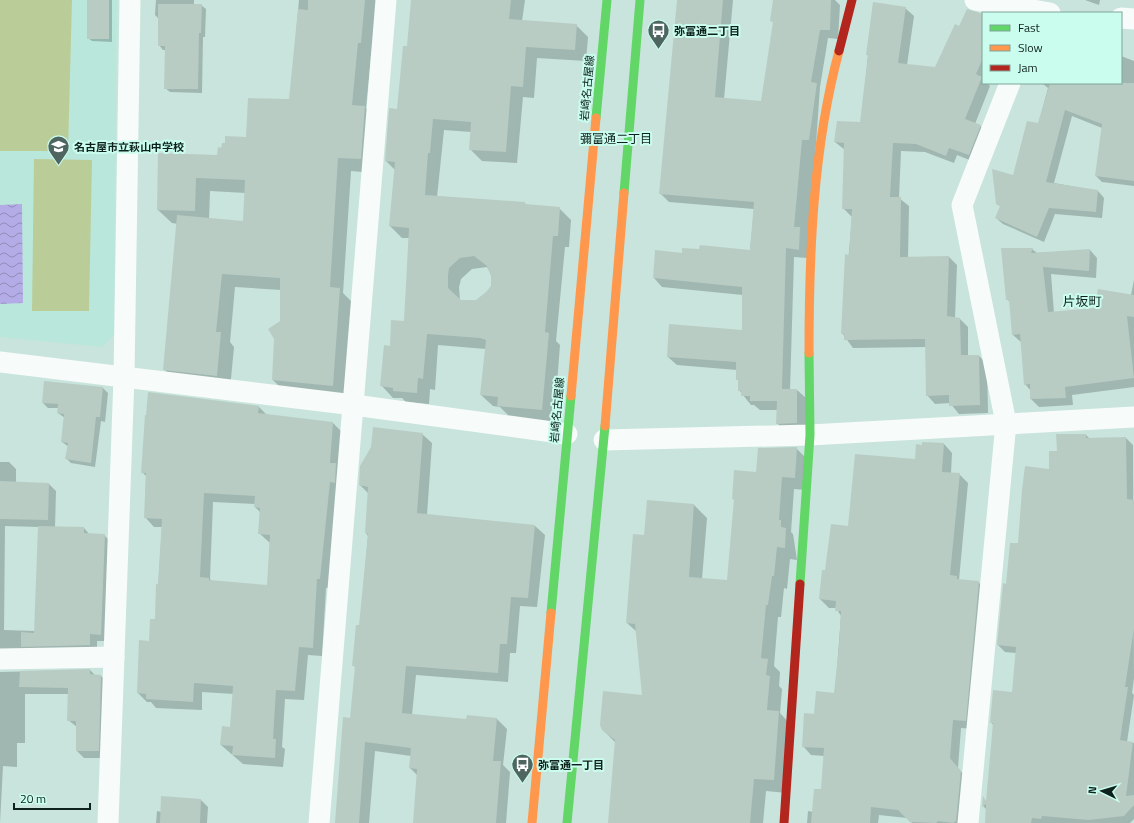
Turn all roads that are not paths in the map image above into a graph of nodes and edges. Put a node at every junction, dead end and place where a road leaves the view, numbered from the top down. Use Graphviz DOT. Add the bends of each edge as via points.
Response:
graph roads {
  1 [pos="130,0"];
  2 [pos="386,0"];
  3 [pos="607,0"];
  4 [pos="640,0"];
  5 [pos="852,0"];
  6 [pos="975,0"];
  7 [pos="1041,10"];
  8 [pos="1122,18"];
  9 [pos="1134,18"];
  10 [pos="1010,84"];
  11 [pos="0,362"];
  12 [pos="124,377"];
  13 [pos="354,405"];
  14 [pos="1134,417"];
  15 [pos="1006,423"];
  16 [pos="567,434"];
  17 [pos="810,435"];
  18 [pos="604,440"];
  19 [pos="114,657"];
  20 [pos="0,659"];
  21 [pos="108,823"];
  22 [pos="319,823"];
  23 [pos="532,823"];
  24 [pos="567,823"];
  25 [pos="784,823"];
  26 [pos="968,823"];
  1 -- 12 [label="street"];
  2 -- 13 [label="street"];
  3 -- 16 [label="main road, 岩崎名古屋線"];
  4 -- 18 [label="main road"];
  5 -- 17 [label="main road" via="830,83 815,189 809,302"];
  6 -- 7 [label="street"];
  8 -- 9 [label="street"];
  10 -- 15 [label="street" via="962,205"];
  11 -- 12 [label="street"];
  12 -- 13 [label="street"];
  12 -- 19 [label="street"];
  13 -- 16 [label="street"];
  13 -- 22 [label="street"];
  14 -- 15 [label="street"];
  15 -- 17 [label="street"];
  15 -- 26 [label="street"];
  16 -- 23 [label="main road, 岩崎名古屋線"];
  17 -- 18 [label="street"];
  17 -- 25 [label="main road"];
  18 -- 24 [label="main road"];
  19 -- 20 [label="street"];
  19 -- 21 [label="street"];
}
